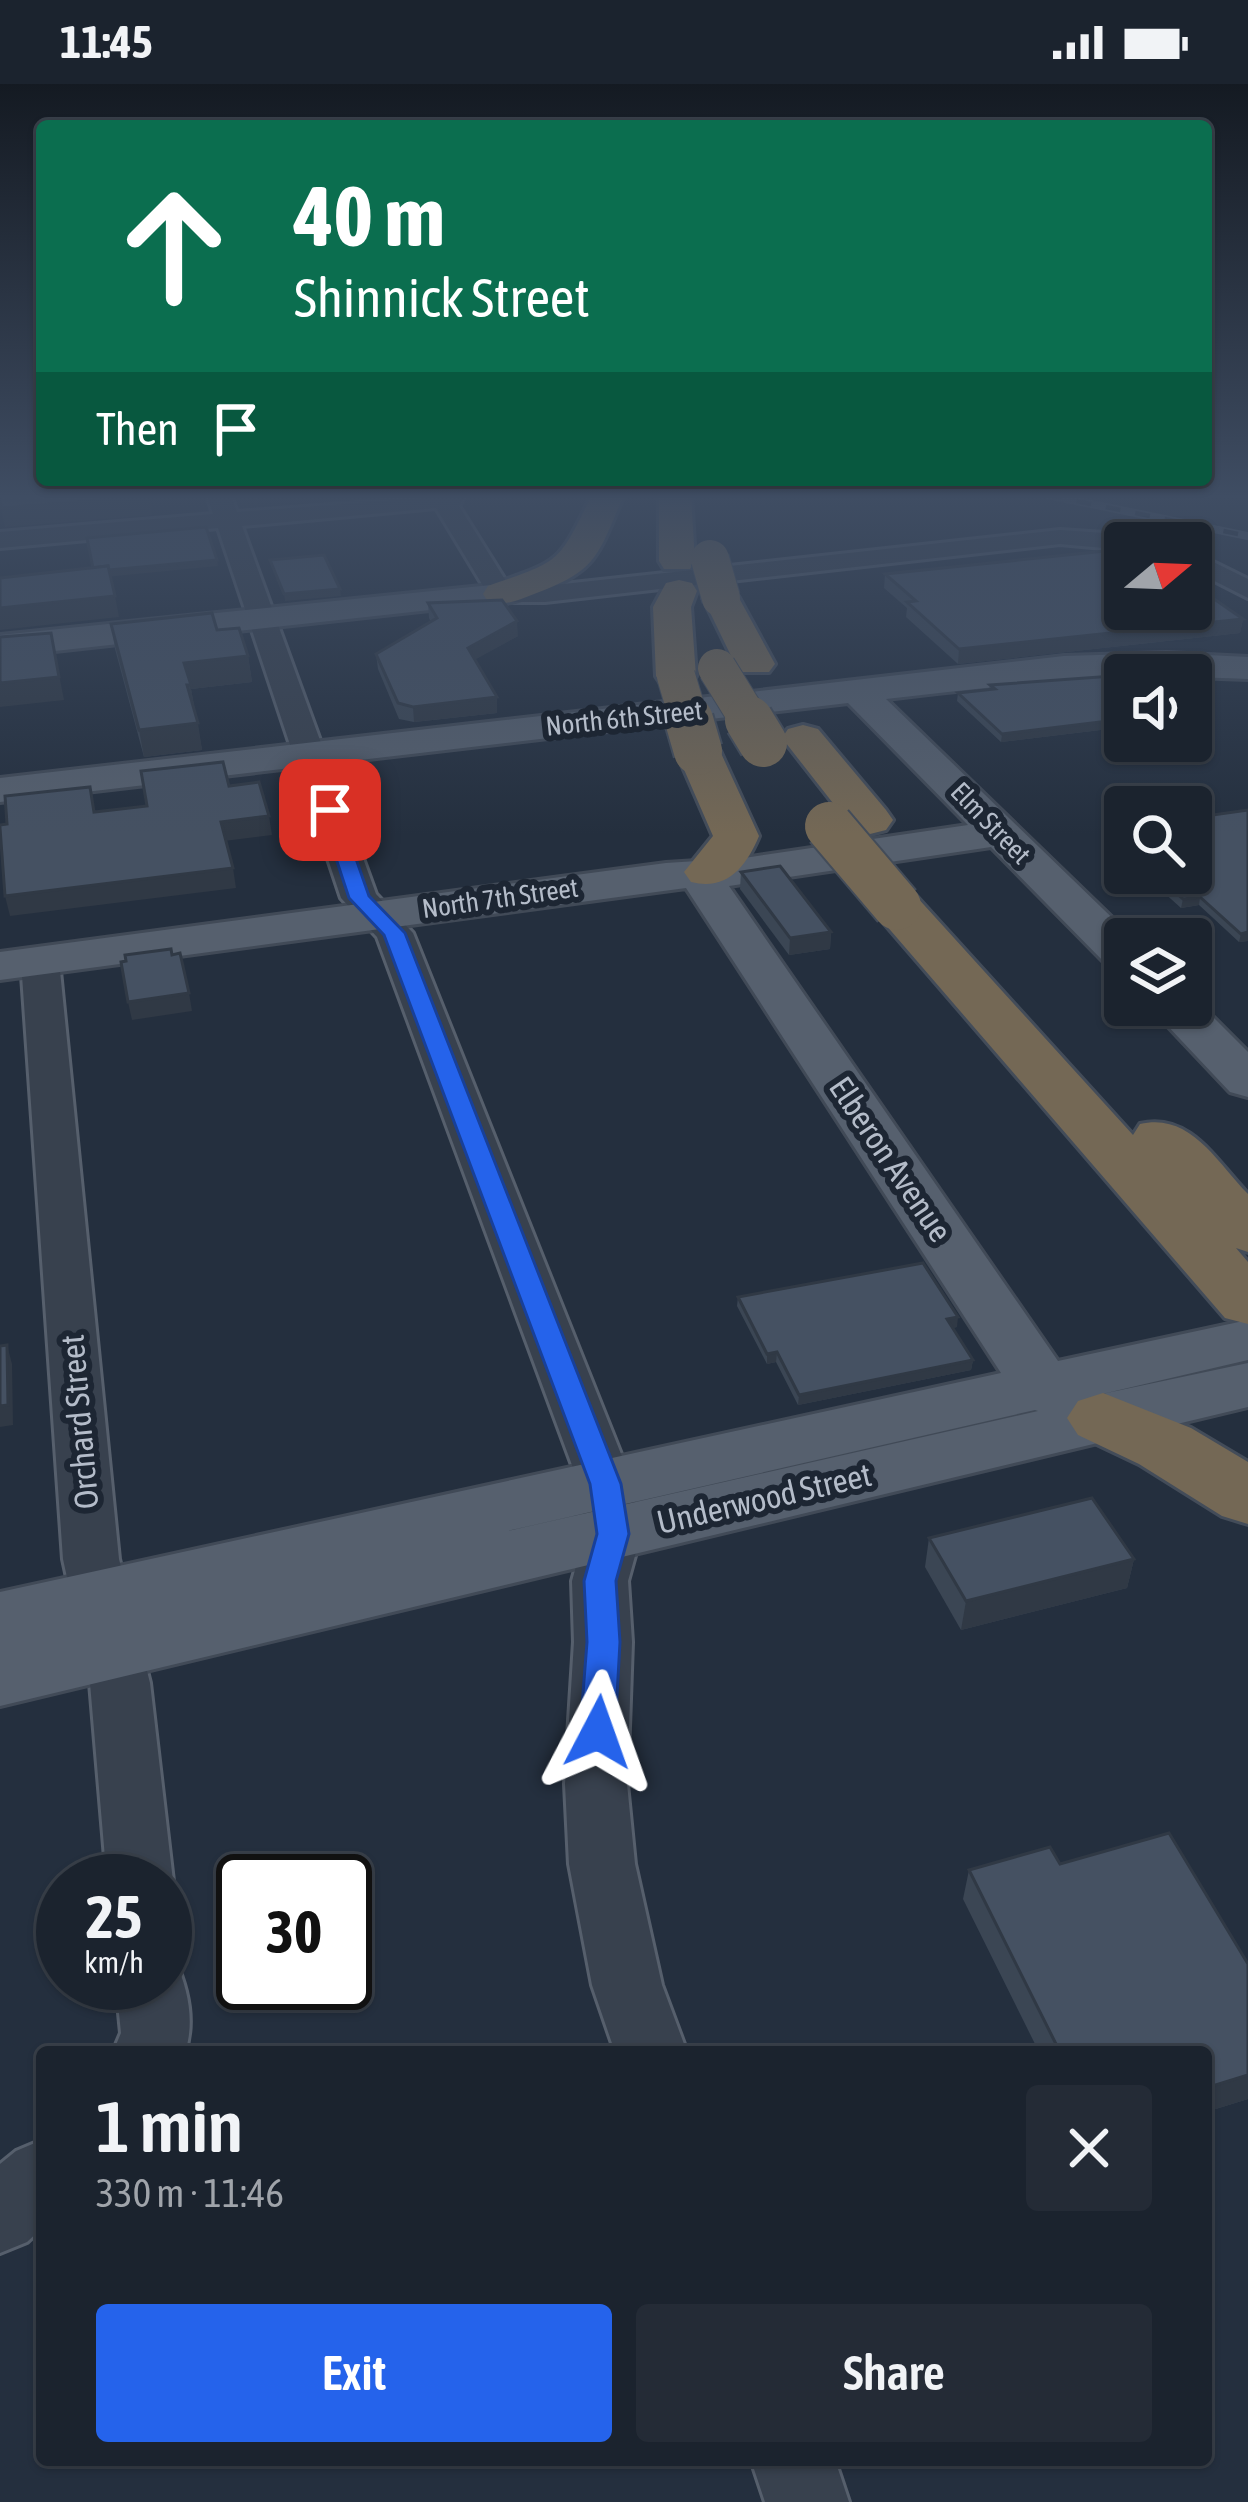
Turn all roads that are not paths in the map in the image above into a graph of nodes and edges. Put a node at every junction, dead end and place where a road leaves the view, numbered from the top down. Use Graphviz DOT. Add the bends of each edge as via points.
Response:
graph roads {
  1 [pos="258,608"];
  2 [pos="334,608"];
  3 [pos="673,608"];
  4 [pos="720,608"];
  5 [pos="262,619"];
  6 [pos="0,646"];
  7 [pos="1248,668"];
  8 [pos="716,670"];
  9 [pos="857,691"];
  10 [pos="310,754"];
  11 [pos="0,790"];
  12 [pos="999,833"];
  13 [pos="709,872"];
  14 [pos="376,915"];
  15 [pos="1104,936"];
  16 [pos="20,964"];
  17 [pos="1193,1026"];
  18 [pos="1248,1081"];
  19 [pos="1225,1242"];
  20 [pos="1248,1303"];
  21 [pos="1248,1340"];
  22 [pos="1248,1385"];
  23 [pos="1072,1402"];
  24 [pos="1248,1497"];
  25 [pos="609,1509"];
  26 [pos="0,1620"];
  27 [pos="107,1625"];
  28 [pos="0,1676"];
  29 [pos="137,1854"];
  30 [pos="154,2010"];
  31 [pos="151,2046"];
  32 [pos="649,2046"];
  33 [pos="36,2183"];
  34 [pos="0,2216"];
  35 [pos="795,2466"];
  36 [pos="807,2502"];
  1 -- 5 [label="street"];
  2 -- 5 [label="main road"];
  3 -- 8 [label="highway"];
  4 -- 8 [label="highway, bridge"];
  5 -- 6 [label="main road"];
  5 -- 10 [label="street"];
  7 -- 9 [label="main road, North 6th Street" via="1064,667"];
  8 -- 13 [label="highway, bridge" via="698,751 736,836"];
  8 -- 19 [label="highway, bridge"];
  9 -- 10 [label="main road, North 6th Street"];
  9 -- 12 [label="main road, Elm Street"];
  10 -- 11 [label="main road, North 6th Street"];
  10 -- 14 [label="street" via="359,898"];
  12 -- 13 [label="main road, North 7th Street"];
  12 -- 15 [label="main road, Elm Street"];
  13 -- 14 [label="main road, North 7th Street"];
  13 -- 23 [label="main road, Elberon Avenue" via="707,886"];
  14 -- 16 [label="main road, North 7th Street"];
  14 -- 25 [label="street" via="400,947"];
  16 -- 27 [label="street, Orchard Street" via="91,1559"];
  17 -- 18 [label="main road"];
  19 -- 20 [label="highway"];
  21 -- 23 [label="main road, Underwood Street"];
  22 -- 23 [label="main road, Underwood Street"];
  23 -- 24 [label="highway"];
  23 -- 25 [label="main road, Underwood Street"];
  25 -- 27 [label="main road, Underwood Street"];
  25 -- 32 [label="street" via="596,1784 602,1864"];
  26 -- 27 [label="main road, Underwood Street"];
  27 -- 28 [label="main road, Underwood Street"];
  27 -- 29 [label="street, Orchard Street"];
  30 -- 31 [label="street"];
  33 -- 34 [label="street"];
  35 -- 36 [label="street"];
}
